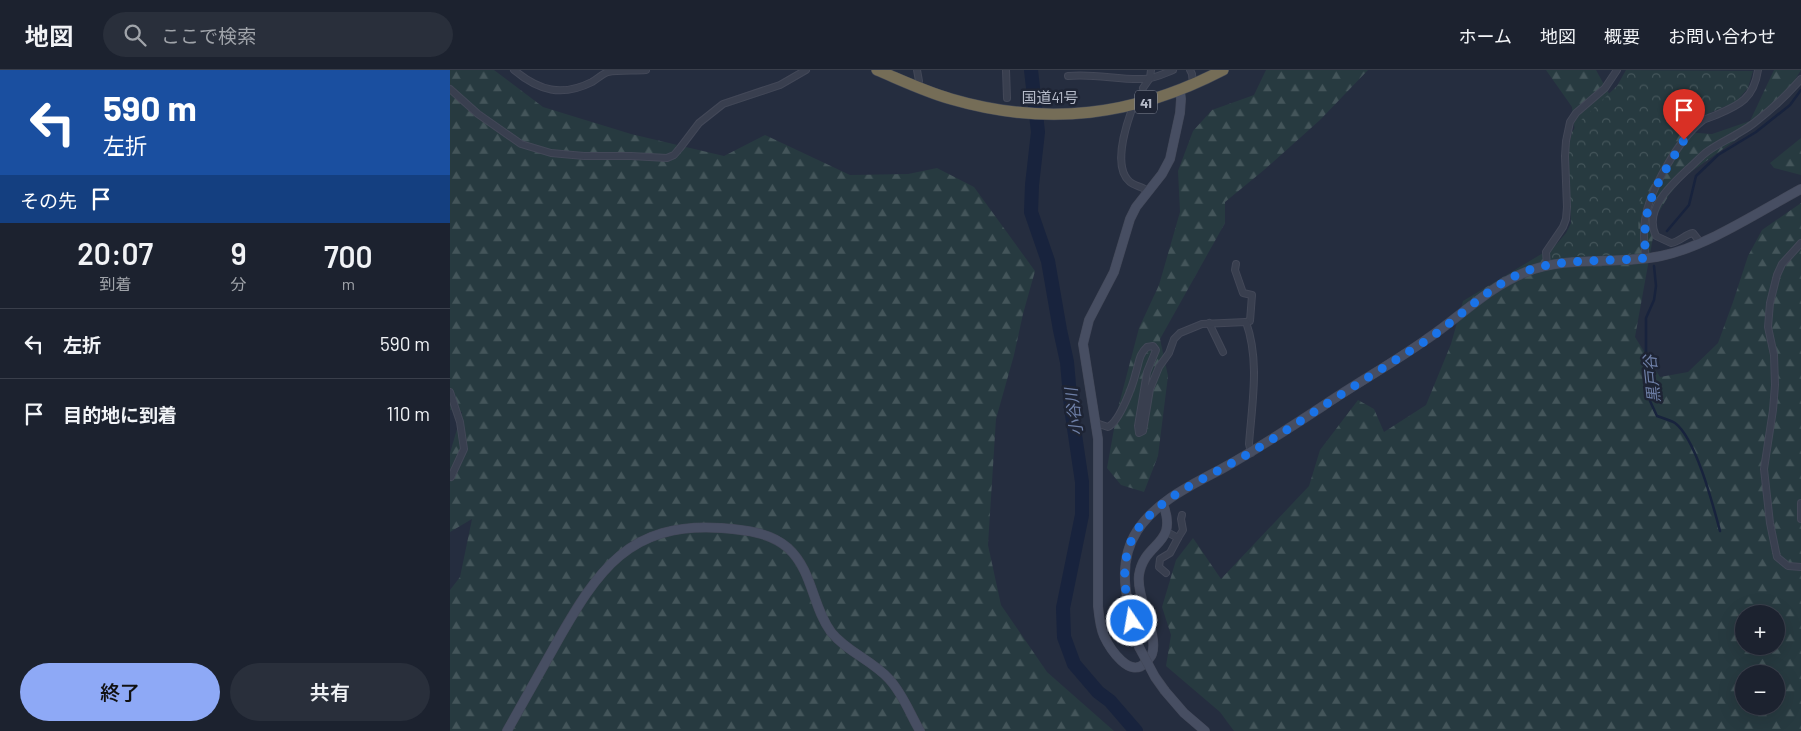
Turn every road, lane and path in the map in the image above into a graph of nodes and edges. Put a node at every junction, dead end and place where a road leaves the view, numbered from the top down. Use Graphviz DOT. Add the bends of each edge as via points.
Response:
graph roads {
  1 [pos="514,70"];
  2 [pos="646,70"];
  3 [pos="806,70"];
  4 [pos="877,70"];
  5 [pos="917,70"];
  6 [pos="1006,70"];
  7 [pos="1152,70"];
  8 [pos="1173,70"];
  9 [pos="1190,70"];
  10 [pos="1223,70"];
  11 [pos="1617,70"];
  12 [pos="1758,70"];
  13 [pos="1068,76"];
  14 [pos="1150,78"];
  15 [pos="1801,78"];
  16 [pos="918,86"];
  17 [pos="1194,86"];
  18 [pos="1143,88"];
  19 [pos="450,90"];
  20 [pos="1180,91"];
  21 [pos="1007,98"];
  22 [pos="1131,112"];
  23 [pos="1801,189"];
  24 [pos="1148,191"];
  25 [pos="1700,242"];
  26 [pos="1801,243"];
  27 [pos="1646,258"];
  28 [pos="1236,264"];
  29 [pos="1547,266"];
  30 [pos="1246,322"];
  31 [pos="1209,323"];
  32 [pos="1223,352"];
  33 [pos="450,392"];
  34 [pos="1096,423"];
  35 [pos="1251,453"];
  36 [pos="451,477"];
  37 [pos="1801,503"];
  38 [pos="1163,504"];
  39 [pos="1182,515"];
  40 [pos="1801,519"];
  41 [pos="1166,532"];
  42 [pos="1178,538"];
  43 [pos="1801,567"];
  44 [pos="1166,573"];
  45 [pos="507,731"];
  46 [pos="920,731"];
  47 [pos="1205,731"];
  1 -- 2 [label="street" via="535,85 549,91 562,91 591,82 609,71"];
  3 -- 19 [label="street" via="780,86 723,104 699,123 674,155 667,158 551,153 521,144"];
  4 -- 16 [label="highway, 国道41号 / 41"];
  5 -- 16 [label="street"];
  6 -- 21 [label="street"];
  7 -- 14 [label="street"];
  8 -- 14 [label="street"];
  9 -- 17 [label="street"];
  10 -- 17 [label="highway, 国道41号 / 41"];
  11 -- 29 [label="street" via="1605,88 1570,122 1564,156 1566,219 1546,252"];
  12 -- 27 [label="street" via="1755,83 1743,103 1704,120 1684,140 1661,177 1645,220"];
  13 -- 14 [label="street"];
  14 -- 18 [label="street"];
  15 -- 25 [label="street" via="1753,124 1708,151 1660,199 1653,223 1656,236 1671,243 1693,233"];
  16 -- 20 [label="highway, 国道41号 / 41" via="950,99 1036,115 1104,111"];
  17 -- 20 [label="highway, 国道41号 / 41"];
  20 -- 24 [label="street" via="1180,113 1170,159"];
  22 -- 24 [label="street" via="1124,133 1123,167 1130,182"];
  23 -- 25 [label="street"];
  24 -- 34 [label="street" via="1130,219 1114,272 1089,320 1083,344"];
  25 -- 27 [label="street" via="1679,251"];
  26 -- 43 [label="street" via="1782,264 1770,303 1768,328 1774,355 1775,385 1764,480 1778,557 1788,566"];
  27 -- 29 [label="street"];
  28 -- 30 [label="street" via="1243,292 1252,295 1250,321"];
  29 -- 35 [label="street" via="1519,275 1494,289 1428,339"];
  30 -- 31 [label="street"];
  30 -- 35 [label="street" via="1255,371"];
  31 -- 32 [label="street"];
  31 -- 34 [label="street" via="1186,330 1174,339 1150,389 1143,431 1139,433 1138,426 1147,372 1156,350 1153,346 1144,350 1140,358 1117,419 1108,427"];
  33 -- 36 [label="street" via="460,422 464,449"];
  34 -- 41 [label="street" via="1100,623 1111,648 1128,666 1142,666 1152,656 1154,645 1139,588 1139,574 1148,554"];
  35 -- 38 [label="street"];
  37 -- 40 [label="street"];
  38 -- 41 [label="street" via="1169,524"];
  38 -- 47 [label="street, bridge" via="1136,532 1126,556 1129,608 1139,647 1155,677 1184,713"];
  39 -- 42 [label="street" via="1183,530"];
  41 -- 42 [label="street"];
  42 -- 44 [label="street" via="1174,549 1158,563"];
  45 -- 46 [label="street" via="581,599 606,568 648,538 706,527 748,530 788,548 804,568 829,630 847,649 889,678"];
}
